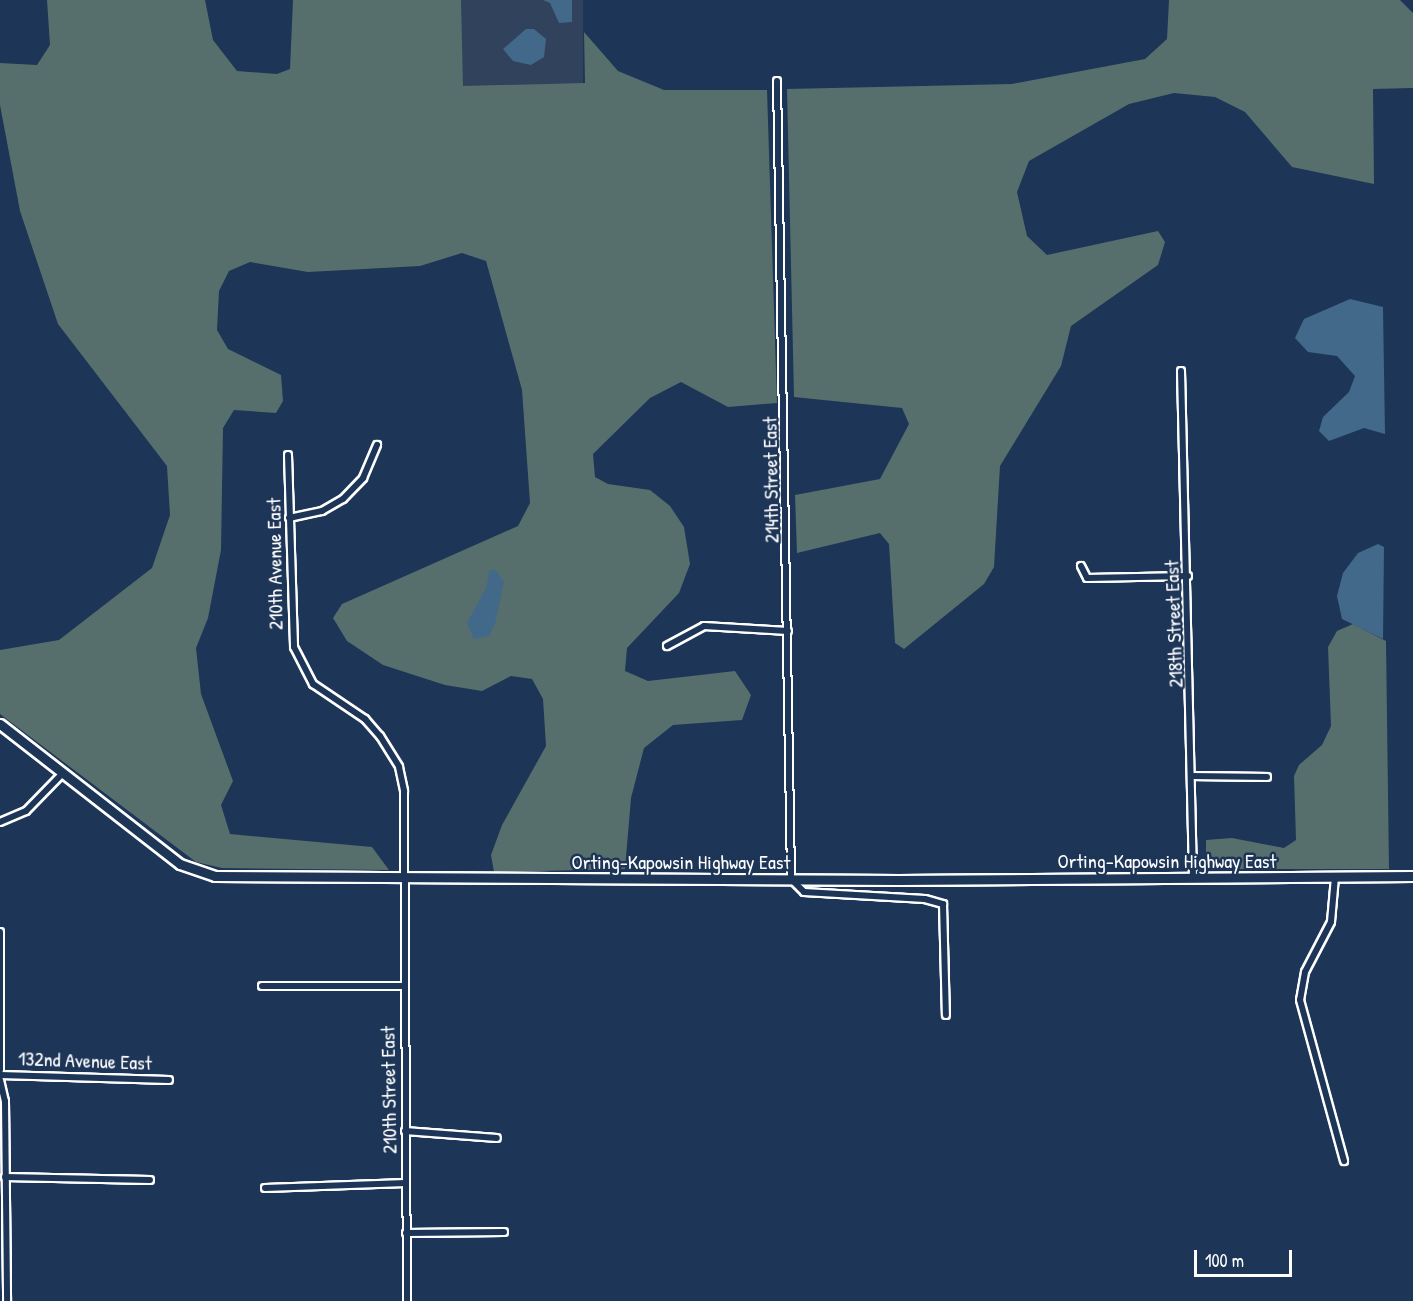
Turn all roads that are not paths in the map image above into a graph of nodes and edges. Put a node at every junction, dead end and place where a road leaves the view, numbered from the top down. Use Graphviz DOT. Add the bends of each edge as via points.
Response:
graph roads {
  1 [pos="777,81"];
  2 [pos="1181,371"];
  3 [pos="377,445"];
  4 [pos="288,455"];
  5 [pos="289,518"];
  6 [pos="1081,566"];
  7 [pos="1188,576"];
  8 [pos="788,631"];
  9 [pos="667,646"];
  10 [pos="0,724"];
  11 [pos="63,773"];
  12 [pos="1193,776"];
  13 [pos="1267,777"];
  14 [pos="0,822"];
  15 [pos="1413,876"];
  16 [pos="1193,877"];
  17 [pos="1335,877"];
  18 [pos="403,879"];
  19 [pos="790,879"];
  20 [pos="0,932"];
  21 [pos="262,986"];
  22 [pos="404,986"];
  23 [pos="946,1015"];
  24 [pos="0,1071"];
  25 [pos="0,1075"];
  26 [pos="0,1080"];
  27 [pos="169,1080"];
  28 [pos="405,1131"];
  29 [pos="497,1138"];
  30 [pos="1344,1161"];
  31 [pos="5,1177"];
  32 [pos="150,1180"];
  33 [pos="406,1183"];
  34 [pos="265,1188"];
  35 [pos="504,1232"];
  36 [pos="406,1233"];
  37 [pos="7,1301"];
  38 [pos="407,1301"];
  1 -- 8 [label="street, 214th Street East"];
  2 -- 7 [label="street, 218th Street East"];
  3 -- 5 [label="street" via="363,478 343,499 322,511"];
  4 -- 5 [label="street, 210th Avenue East"];
  5 -- 18 [label="street, 210th Avenue East" via="294,647 313,684 365,719 394,756 405,802"];
  6 -- 7 [label="street" via="1087,578"];
  7 -- 12 [label="street, 218th Street East"];
  8 -- 9 [label="street" via="704,626"];
  8 -- 19 [label="street, 214th Street East"];
  10 -- 11 [label="main road, Orting-Kapowsin Highway East"];
  11 -- 14 [label="street" via="27,811"];
  11 -- 18 [label="main road, Orting-Kapowsin Highway East" via="180,864 201,873 236,878"];
  12 -- 13 [label="street"];
  12 -- 16 [label="street, 218th Street East"];
  15 -- 17 [label="main road, Orting-Kapowsin Highway East"];
  16 -- 17 [label="main road, Orting-Kapowsin Highway East"];
  16 -- 19 [label="main road, Orting-Kapowsin Highway East"];
  17 -- 30 [label="street" via="1331,922 1305,972 1300,1000"];
  18 -- 19 [label="main road, Orting-Kapowsin Highway East"];
  18 -- 22 [label="street, 210th Street East"];
  19 -- 23 [label="street" via="804,892 925,899 943,904"];
  20 -- 24 [label="street"];
  21 -- 22 [label="street"];
  22 -- 28 [label="street, 210th Street East"];
  25 -- 27 [label="street, 132nd Avenue East"];
  26 -- 31 [label="street"];
  28 -- 29 [label="street"];
  28 -- 33 [label="street, 210th Street East"];
  31 -- 32 [label="street"];
  31 -- 37 [label="street"];
  33 -- 34 [label="street"];
  33 -- 36 [label="street, 210th Street East"];
  35 -- 36 [label="street"];
  36 -- 38 [label="street, 210th Street East"];
}
